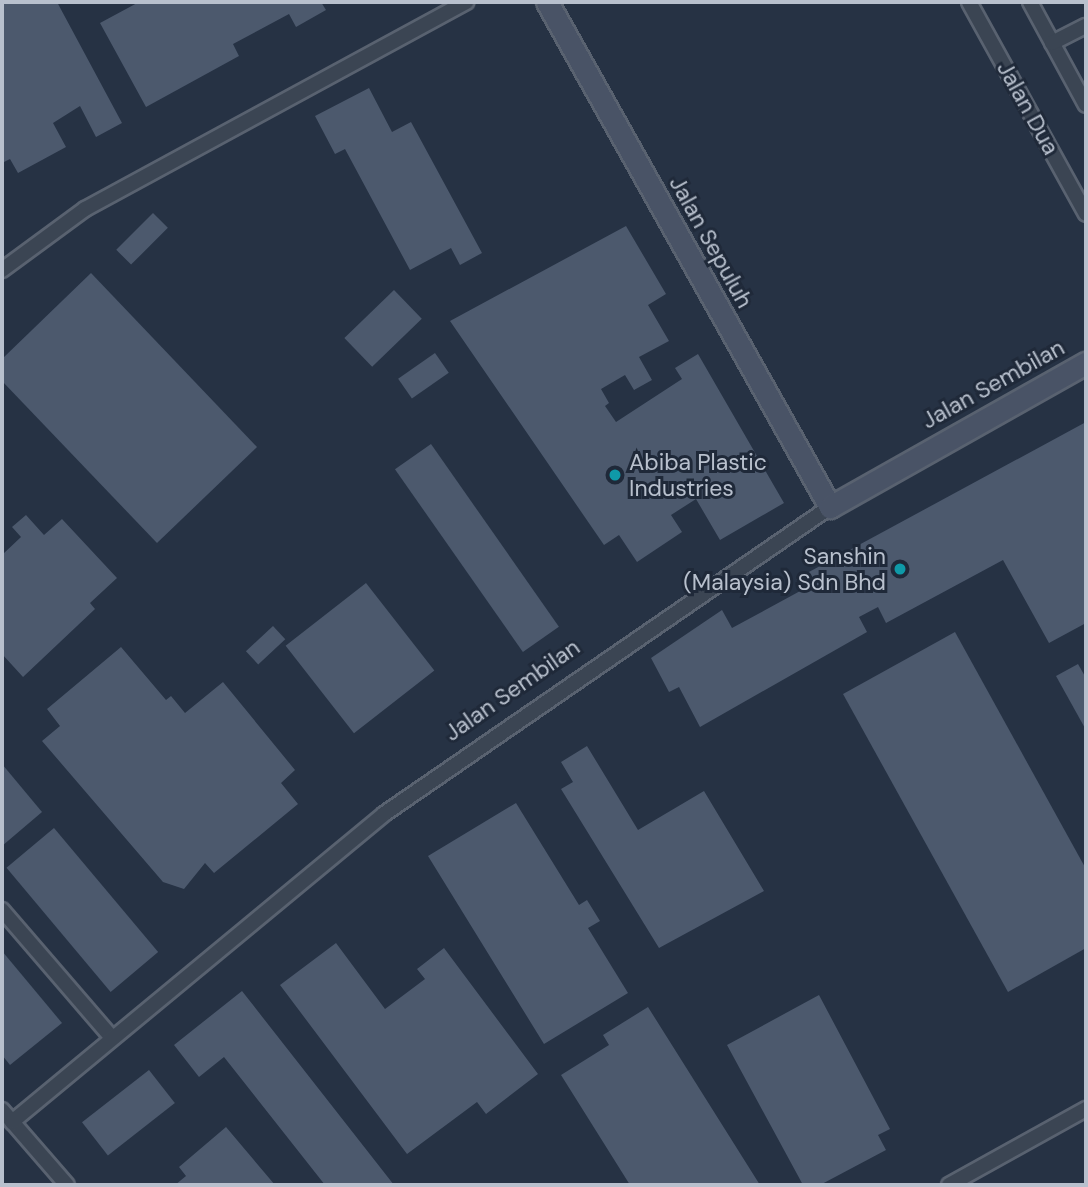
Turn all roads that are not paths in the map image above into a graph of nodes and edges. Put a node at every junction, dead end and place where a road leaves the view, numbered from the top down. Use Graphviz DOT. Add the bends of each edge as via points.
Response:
graph roads {
  1 [pos="466,2"];
  2 [pos="547,2"];
  3 [pos="969,2"];
  4 [pos="1030,2"];
  5 [pos="1086,26"];
  6 [pos="1052,43"];
  7 [pos="1086,105"];
  8 [pos="1086,214"];
  9 [pos="2,270"];
  10 [pos="1086,363"];
  11 [pos="830,507"];
  12 [pos="2,909"];
  13 [pos="112,1038"];
  14 [pos="2,1110"];
  15 [pos="1085,1113"];
  16 [pos="12,1122"];
  17 [pos="67,1185"];
  18 [pos="949,1185"];
  1 -- 9 [label="street" via="85,209"];
  2 -- 11 [label="main road, Jalan Sepuluh"];
  3 -- 8 [label="street, Jalan Dua"];
  4 -- 6 [label="street"];
  5 -- 6 [label="street"];
  6 -- 7 [label="street"];
  10 -- 11 [label="main road, Jalan Sembilan"];
  11 -- 13 [label="street, Jalan Sembilan" via="384,814"];
  12 -- 13 [label="street"];
  13 -- 16 [label="street, Jalan Sembilan"];
  14 -- 16 [label="street"];
  15 -- 18 [label="street"];
  16 -- 17 [label="street"];
}
